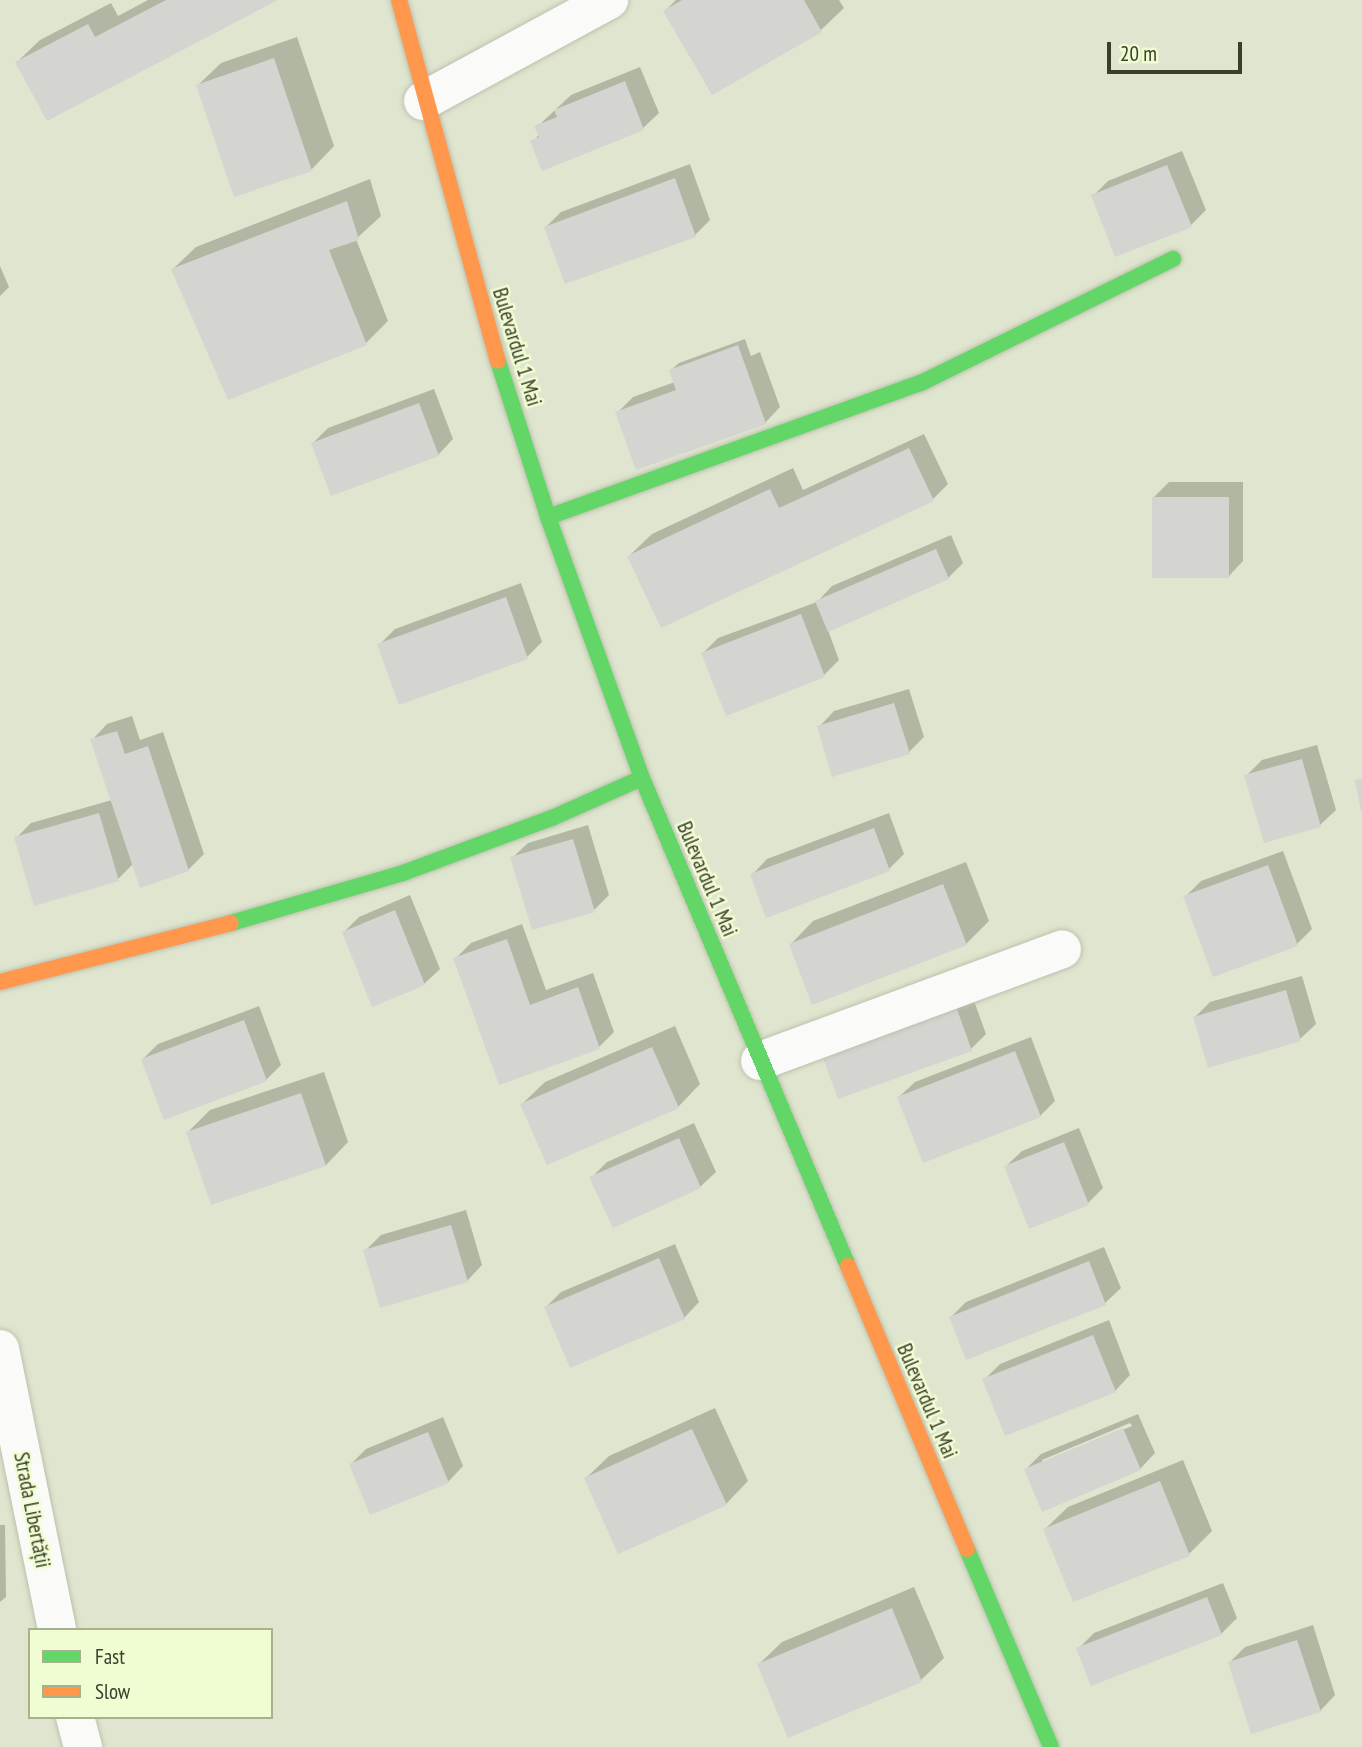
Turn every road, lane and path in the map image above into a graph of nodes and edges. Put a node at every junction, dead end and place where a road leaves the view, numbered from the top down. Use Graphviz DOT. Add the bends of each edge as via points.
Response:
graph roads {
  1 [pos="399,0"];
  2 [pos="608,0"];
  3 [pos="424,101"];
  4 [pos="1173,259"];
  5 [pos="548,517"];
  6 [pos="642,778"];
  7 [pos="1062,949"];
  8 [pos="0,982"];
  9 [pos="761,1061"];
  10 [pos="0,1349"];
  11 [pos="57,1628"];
  12 [pos="76,1719"];
  13 [pos="83,1747"];
  14 [pos="1051,1747"];
  1 -- 3 [label="main road, Bulevardul 1 Mai"];
  2 -- 3 [label="street"];
  3 -- 5 [label="main road, Bulevardul 1 Mai" via="490,336"];
  4 -- 5 [label="main road" via="920,383"];
  5 -- 6 [label="main road, Bulevardul 1 Mai"];
  6 -- 8 [label="main road" via="552,818 403,873 266,914"];
  6 -- 9 [label="main road, Bulevardul 1 Mai"];
  7 -- 9 [label="street"];
  9 -- 14 [label="main road, Bulevardul 1 Mai"];
  10 -- 11 [label="street, Strada Libertății"];
  12 -- 13 [label="street"];
}
